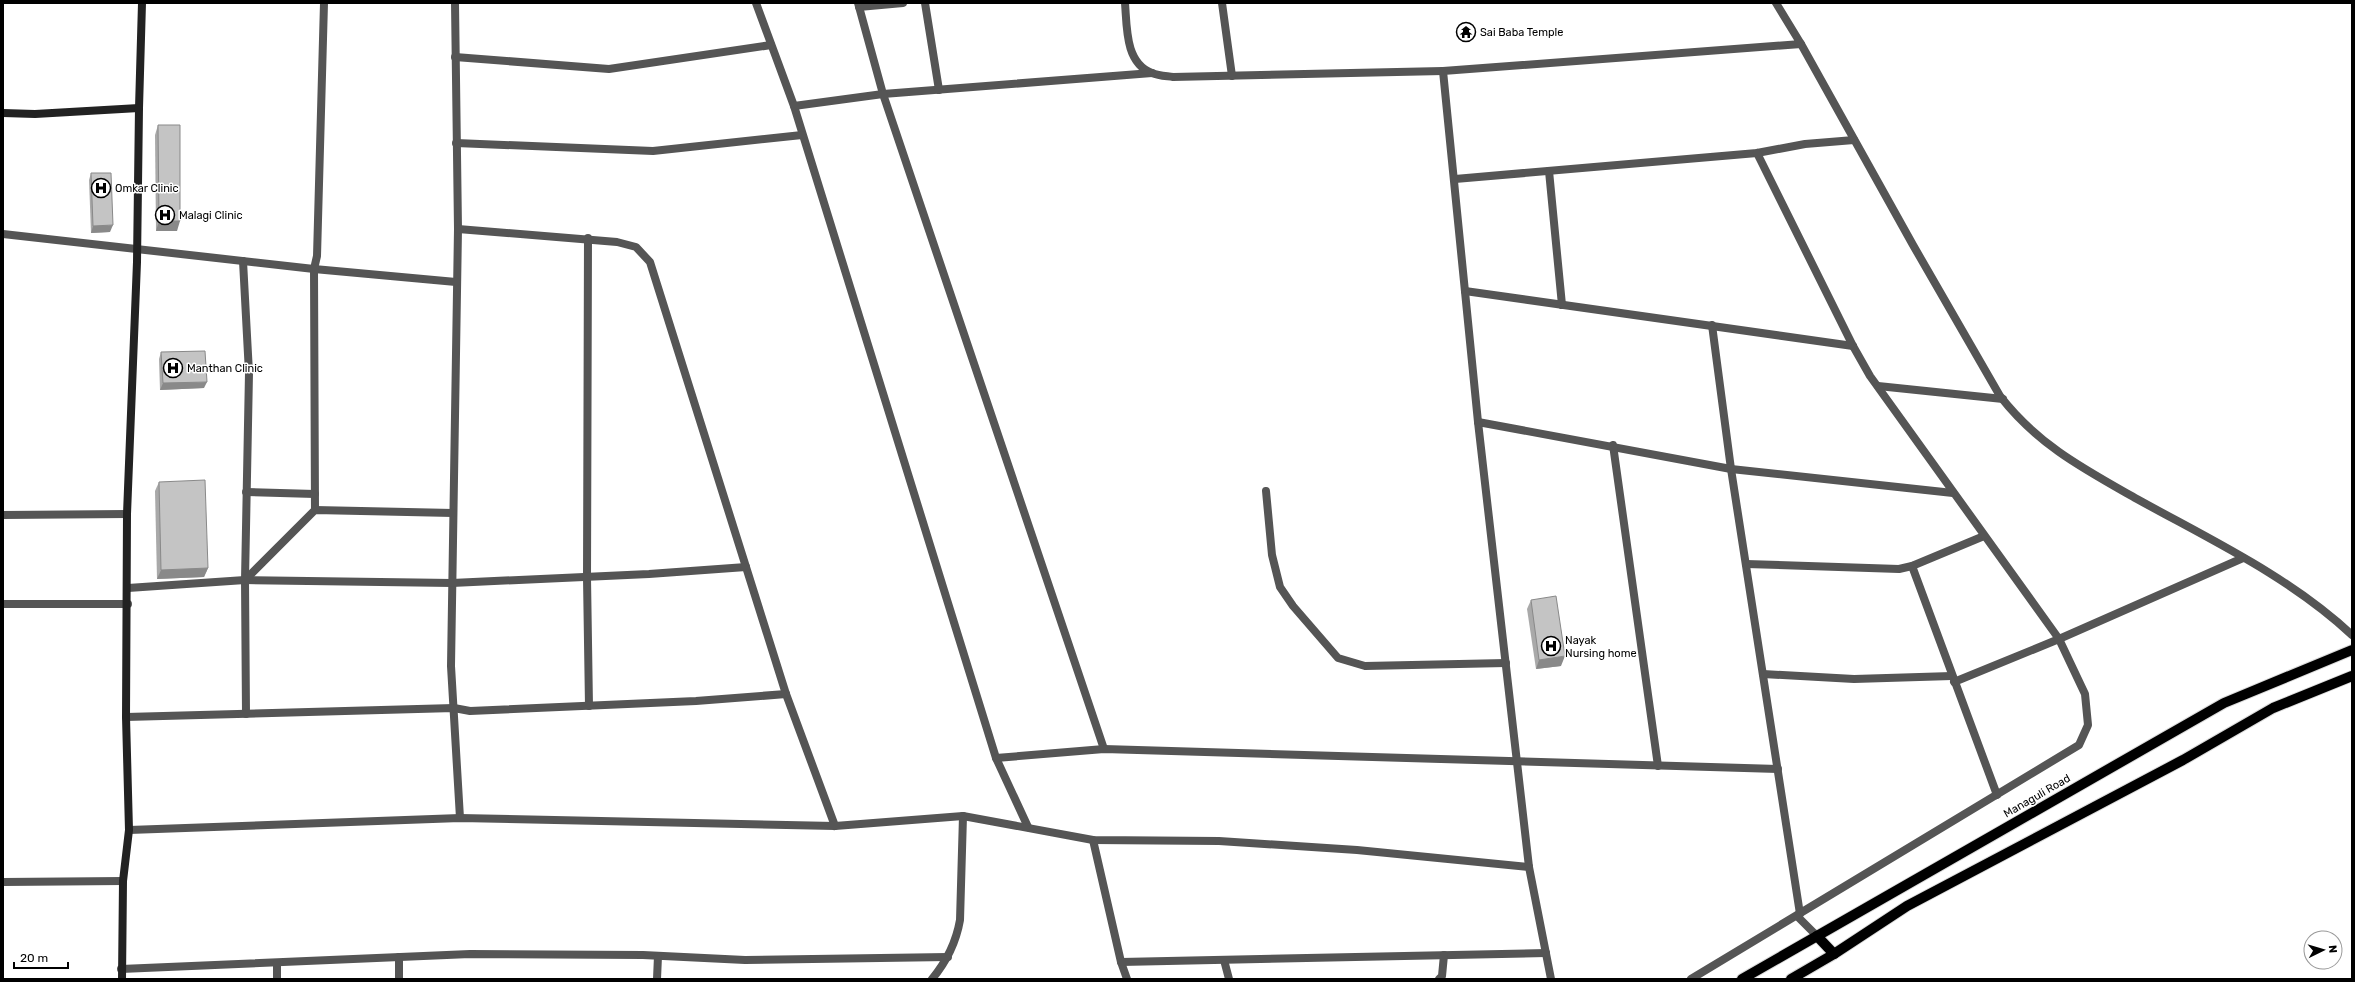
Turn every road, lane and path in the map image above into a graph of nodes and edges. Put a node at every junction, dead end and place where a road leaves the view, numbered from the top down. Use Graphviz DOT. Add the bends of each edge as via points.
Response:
graph roads {
  1 [pos="142,3"];
  2 [pos="324,3"];
  3 [pos="455,3"];
  4 [pos="756,3"];
  5 [pos="904,3"];
  6 [pos="925,3"];
  7 [pos="1125,3"];
  8 [pos="1222,3"];
  9 [pos="1776,3"];
  10 [pos="858,5"];
  11 [pos="1801,44"];
  12 [pos="771,45"];
  13 [pos="455,57"];
  14 [pos="1443,71"];
  15 [pos="1152,73"];
  16 [pos="1232,76"];
  17 [pos="939,90"];
  18 [pos="883,94"];
  19 [pos="794,106"];
  20 [pos="138,108"];
  21 [pos="3,113"];
  22 [pos="802,135"];
  23 [pos="1854,140"];
  24 [pos="456,143"];
  25 [pos="1757,153"];
  26 [pos="1548,171"];
  27 [pos="1455,179"];
  28 [pos="458,229"];
  29 [pos="3,234"];
  30 [pos="588,238"];
  31 [pos="137,250"];
  32 [pos="243,261"];
  33 [pos="314,269"];
  34 [pos="456,282"];
  35 [pos="1465,291"];
  36 [pos="1562,304"];
  37 [pos="1712,325"];
  38 [pos="1853,346"];
  39 [pos="1878,386"];
  40 [pos="2003,399"];
  41 [pos="1478,422"];
  42 [pos="1613,445"];
  43 [pos="1731,469"];
  44 [pos="1266,490"];
  45 [pos="246,492"];
  46 [pos="1954,493"];
  47 [pos="315,494"];
  48 [pos="315,510"];
  49 [pos="453,513"];
  50 [pos="3,514"];
  51 [pos="127,514"];
  52 [pos="1984,536"];
  53 [pos="2243,558"];
  54 [pos="1746,564"];
  55 [pos="1912,566"];
  56 [pos="746,567"];
  57 [pos="587,578"];
  58 [pos="245,580"];
  59 [pos="452,583"];
  60 [pos="128,588"];
  61 [pos="3,604"];
  62 [pos="128,604"];
  63 [pos="2352,635"];
  64 [pos="2060,639"];
  65 [pos="2352,650"];
  66 [pos="1506,663"];
  67 [pos="1763,674"];
  68 [pos="2352,676"];
  69 [pos="1953,679"];
  70 [pos="786,694"];
  71 [pos="589,706"];
  72 [pos="454,708"];
  73 [pos="246,714"];
  74 [pos="126,717"];
  75 [pos="1104,749"];
  76 [pos="996,758"];
  77 [pos="1518,761"];
  78 [pos="1658,766"];
  79 [pos="1778,769"];
  80 [pos="1997,795"];
  81 [pos="963,816"];
  82 [pos="460,818"];
  83 [pos="835,826"];
  84 [pos="1028,827"];
  85 [pos="129,830"];
  86 [pos="1094,840"];
  87 [pos="1529,867"];
  88 [pos="123,881"];
  89 [pos="3,882"];
  90 [pos="1898,890"];
  91 [pos="1907,906"];
  92 [pos="1800,914"];
  93 [pos="1817,936"];
  94 [pos="1546,953"];
  95 [pos="1834,954"];
  96 [pos="1444,955"];
  97 [pos="658,956"];
  98 [pos="399,957"];
  99 [pos="948,957"];
  100 [pos="1224,960"];
  101 [pos="1121,962"];
  102 [pos="277,963"];
  103 [pos="121,969"];
  104 [pos="122,979"];
  105 [pos="277,979"];
  106 [pos="399,979"];
  107 [pos="657,979"];
  108 [pos="932,979"];
  109 [pos="1128,979"];
  110 [pos="1229,979"];
  111 [pos="1439,979"];
  112 [pos="1551,979"];
  113 [pos="1691,979"];
  114 [pos="1742,979"];
  115 [pos="1790,979"];
  1 -- 20 [label="street"];
  2 -- 33 [label="street" via="317,256"];
  3 -- 13 [label="street"];
  4 -- 12 [label="street"];
  5 -- 10 [label="street"];
  6 -- 17 [label="street"];
  7 -- 15 [label="street" via="1132,52 1137,64"];
  8 -- 16 [label="street"];
  9 -- 11 [label="street"];
  10 -- 18 [label="street"];
  11 -- 14 [label="street"];
  11 -- 23 [label="street"];
  12 -- 13 [label="street" via="609,69"];
  12 -- 19 [label="street"];
  13 -- 24 [label="street"];
  14 -- 16 [label="street"];
  14 -- 27 [label="street"];
  15 -- 16 [label="street" via="1173,77"];
  15 -- 17 [label="street"];
  17 -- 18 [label="street"];
  18 -- 19 [label="street"];
  18 -- 75 [label="street"];
  19 -- 22 [label="street"];
  20 -- 21 [label="street" via="35,114"];
  20 -- 31 [label="street"];
  22 -- 24 [label="street" via="652,151"];
  22 -- 76 [label="street"];
  23 -- 25 [label="street" via="1805,144"];
  23 -- 40 [label="street"];
  24 -- 28 [label="street"];
  25 -- 26 [label="street"];
  25 -- 38 [label="street"];
  26 -- 27 [label="street"];
  26 -- 36 [label="street"];
  27 -- 35 [label="street"];
  28 -- 30 [label="street"];
  28 -- 34 [label="street"];
  29 -- 31 [label="street"];
  30 -- 56 [label="street" via="636,247 650,262"];
  30 -- 57 [label="street"];
  31 -- 32 [label="street"];
  31 -- 51 [label="street"];
  32 -- 33 [label="street"];
  32 -- 45 [label="street" via="248,372"];
  33 -- 34 [label="street"];
  33 -- 47 [label="street"];
  34 -- 49 [label="street"];
  35 -- 36 [label="street"];
  35 -- 41 [label="street"];
  36 -- 37 [label="street"];
  37 -- 38 [label="street"];
  37 -- 43 [label="street"];
  38 -- 39 [label="street"];
  39 -- 40 [label="street"];
  39 -- 46 [label="street"];
  40 -- 53 [label="street" via="2038,437 2073,463"];
  41 -- 42 [label="street"];
  41 -- 66 [label="street"];
  42 -- 43 [label="street"];
  42 -- 78 [label="street"];
  43 -- 46 [label="street"];
  43 -- 54 [label="street"];
  44 -- 66 [label="street" via="1272,555 1280,587 1292,606 1338,658 1365,666"];
  45 -- 47 [label="street"];
  45 -- 58 [label="street"];
  46 -- 52 [label="street"];
  47 -- 48 [label="street"];
  48 -- 49 [label="street"];
  48 -- 58 [label="street"];
  49 -- 59 [label="street"];
  50 -- 51 [label="street"];
  51 -- 60 [label="street"];
  52 -- 55 [label="street"];
  52 -- 64 [label="street"];
  53 -- 63 [label="street" via="2306,596 2328,612"];
  53 -- 64 [label="street"];
  54 -- 55 [label="street" via="1899,569"];
  54 -- 67 [label="street"];
  55 -- 69 [label="street"];
  56 -- 57 [label="street"];
  56 -- 70 [label="street"];
  57 -- 59 [label="street"];
  57 -- 71 [label="street"];
  58 -- 59 [label="street"];
  58 -- 60 [label="street"];
  58 -- 73 [label="street"];
  59 -- 72 [label="street" via="451,666"];
  60 -- 62 [label="street"];
  61 -- 62 [label="street"];
  62 -- 74 [label="street"];
  64 -- 69 [label="street"];
  64 -- 80 [label="street" via="2086,694 2088,726 2079,745"];
  65 -- 90 [label="main road, Managuli Road" via="2224,703"];
  66 -- 77 [label="street"];
  67 -- 69 [label="street" via="1854,679"];
  67 -- 79 [label="street"];
  68 -- 91 [label="main road" via="2273,708 2176,764"];
  69 -- 80 [label="street"];
  70 -- 71 [label="street" via="696,702"];
  70 -- 83 [label="street"];
  71 -- 72 [label="street" via="470,711"];
  72 -- 73 [label="street"];
  72 -- 82 [label="street"];
  73 -- 74 [label="street"];
  74 -- 85 [label="street"];
  75 -- 76 [label="street"];
  75 -- 77 [label="street"];
  76 -- 84 [label="street"];
  77 -- 78 [label="street"];
  77 -- 87 [label="street"];
  78 -- 79 [label="street"];
  79 -- 92 [label="street"];
  80 -- 92 [label="street"];
  81 -- 83 [label="street"];
  81 -- 84 [label="street"];
  81 -- 99 [label="street" via="960,920 958,934"];
  82 -- 83 [label="street"];
  82 -- 85 [label="street"];
  84 -- 86 [label="street"];
  85 -- 88 [label="street"];
  86 -- 87 [label="street" via="1219,841 1357,850"];
  86 -- 101 [label="street"];
  87 -- 94 [label="street"];
  88 -- 89 [label="street"];
  88 -- 103 [label="street"];
  90 -- 91 [label="main road"];
  90 -- 93 [label="main road, Managuli Road"];
  91 -- 95 [label="main road"];
  92 -- 93 [label="street" via="1797,916"];
  92 -- 113 [label="street"];
  93 -- 95 [label="main road"];
  93 -- 114 [label="main road, Managuli Road"];
  94 -- 96 [label="street"];
  94 -- 112 [label="street"];
  95 -- 115 [label="main road"];
  96 -- 100 [label="street"];
  96 -- 111 [label="street" via="1442,976"];
  97 -- 98 [label="street" via="470,954"];
  97 -- 99 [label="street" via="745,960"];
  97 -- 107 [label="street"];
  98 -- 102 [label="street"];
  98 -- 106 [label="street"];
  99 -- 108 [label="street"];
  100 -- 101 [label="street"];
  100 -- 110 [label="street"];
  101 -- 109 [label="street"];
  102 -- 103 [label="street"];
  102 -- 105 [label="street"];
  103 -- 104 [label="street"];
}
